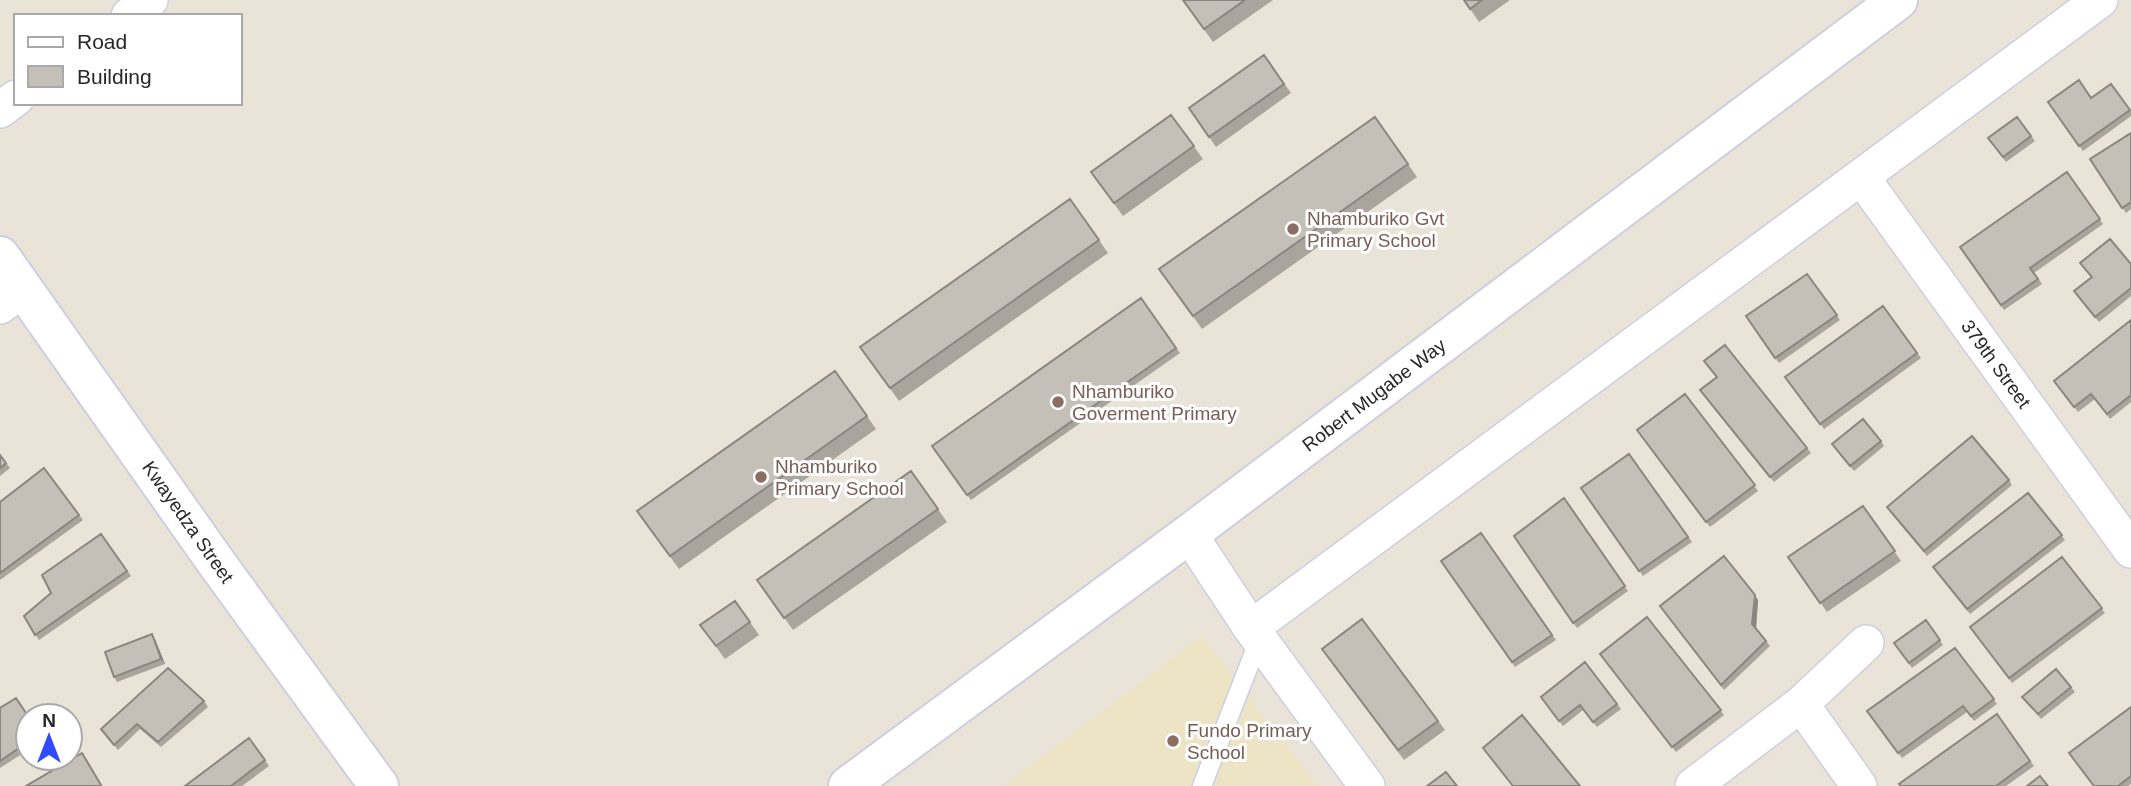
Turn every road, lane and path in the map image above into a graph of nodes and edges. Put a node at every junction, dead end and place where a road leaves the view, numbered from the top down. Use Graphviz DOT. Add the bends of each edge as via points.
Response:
graph roads {
  1 [pos="150,0"];
  2 [pos="1898,0"];
  3 [pos="2100,0"];
  4 [pos="132,14"];
  5 [pos="1862,178"];
  6 [pos="0,256"];
  7 [pos="12,297"];
  8 [pos="1189,534"];
  9 [pos="2131,550"];
  10 [pos="1255,634"];
  11 [pos="1866,643"];
  12 [pos="1801,704"];
  13 [pos="379,786"];
  14 [pos="848,786"];
  15 [pos="1202,786"];
  16 [pos="1367,786"];
  17 [pos="1693,786"];
  18 [pos="1859,786"];
  1 -- 4 [label="street"];
  2 -- 8 [label="street, Robert Mugabe Way"];
  3 -- 5 [label="street"];
  5 -- 9 [label="street, 379th Street"];
  5 -- 10 [label="street"];
  6 -- 7 [label="street, Kwayedza Street"];
  7 -- 13 [label="street, Kwayedza Street" via="226,576"];
  8 -- 10 [label="street"];
  8 -- 14 [label="street, Robert Mugabe Way"];
  10 -- 15 [label="lane"];
  10 -- 16 [label="street"];
  11 -- 12 [label="street"];
  12 -- 17 [label="street"];
  12 -- 18 [label="street"];
}
